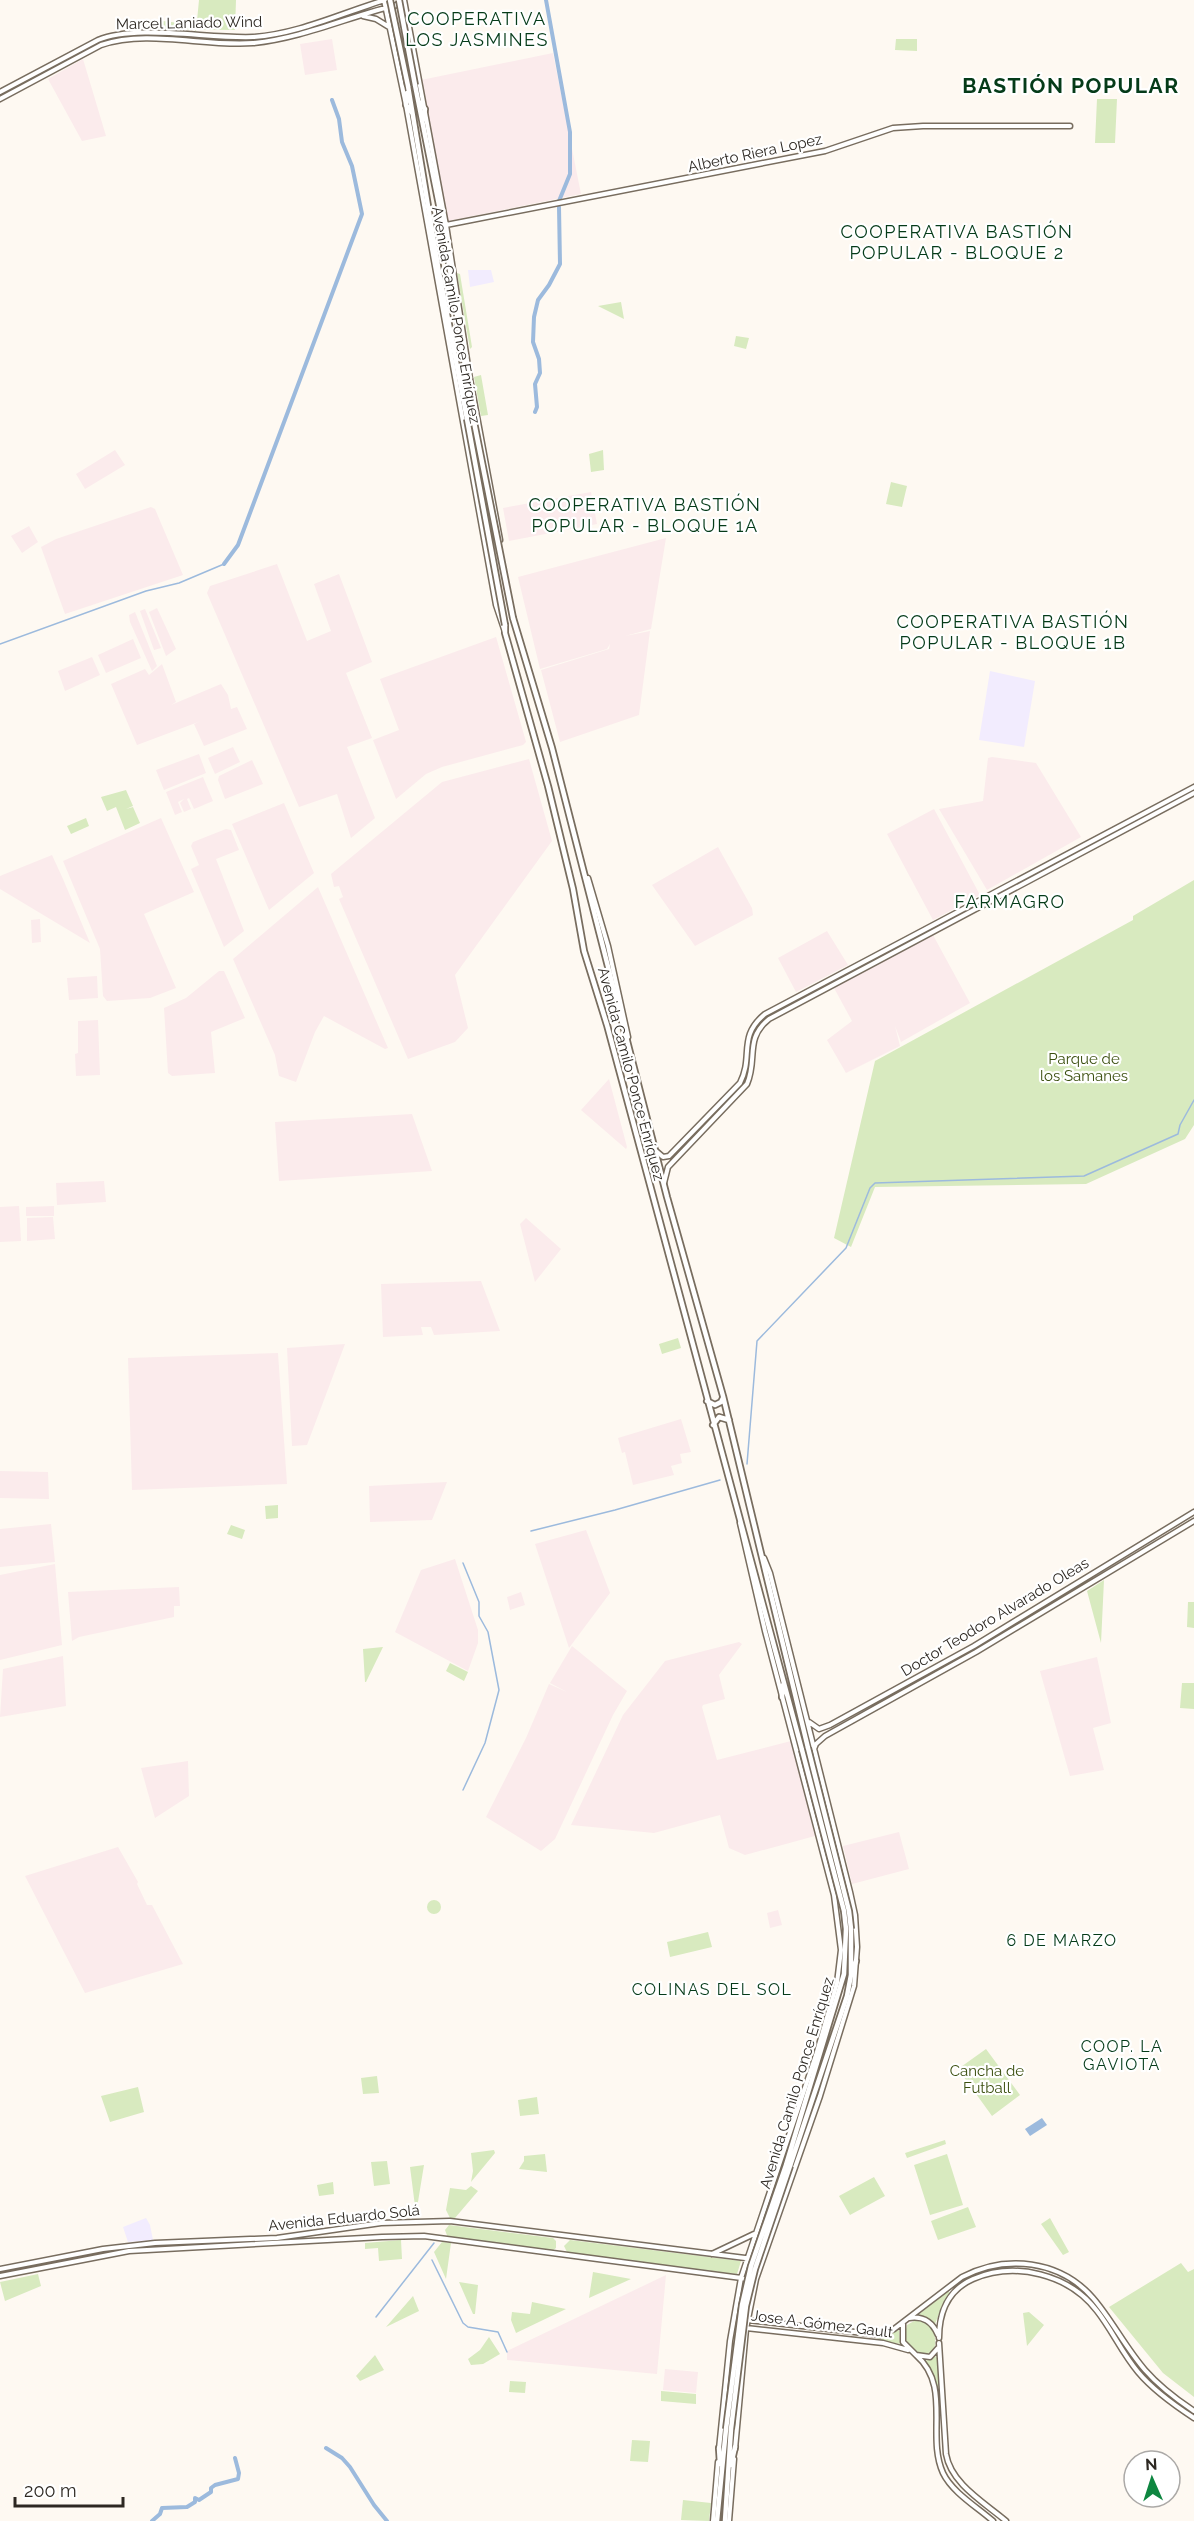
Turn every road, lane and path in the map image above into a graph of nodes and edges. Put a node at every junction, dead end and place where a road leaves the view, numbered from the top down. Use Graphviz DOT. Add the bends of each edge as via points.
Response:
graph roads {
  1 [pos="375,0"];
  2 [pos="386,0"];
  3 [pos="399,0"];
  4 [pos="406,1"];
  5 [pos="370,4"];
  6 [pos="386,8"];
  7 [pos="360,15"];
  8 [pos="389,27"];
  9 [pos="408,87"];
  10 [pos="0,92"];
  11 [pos="0,99"];
  12 [pos="418,102"];
  13 [pos="406,105"];
  14 [pos="425,109"];
  15 [pos="414,115"];
  16 [pos="423,122"];
  17 [pos="1070,126"];
  18 [pos="446,225"];
  19 [pos="449,264"];
  20 [pos="453,269"];
  21 [pos="451,277"];
  22 [pos="448,320"];
  23 [pos="446,329"];
  24 [pos="450,335"];
  25 [pos="464,340"];
  26 [pos="453,349"];
  27 [pos="462,351"];
  28 [pos="454,372"];
  29 [pos="470,379"];
  30 [pos="486,466"];
  31 [pos="471,470"];
  32 [pos="494,510"];
  33 [pos="480,522"];
  34 [pos="516,626"];
  35 [pos="505,633"];
  36 [pos="1194,787"];
  37 [pos="1194,793"];
  38 [pos="656,1151"];
  39 [pos="664,1184"];
  40 [pos="723,1396"];
  41 [pos="707,1401"];
  42 [pos="729,1420"];
  43 [pos="713,1425"];
  44 [pos="1194,1512"];
  45 [pos="741,1519"];
  46 [pos="1194,1521"];
  47 [pos="761,1552"];
  48 [pos="783,1680"];
  49 [pos="783,1699"];
  50 [pos="792,1714"];
  51 [pos="807,1720"];
  52 [pos="806,1749"];
  53 [pos="814,1750"];
  54 [pos="819,1773"];
  55 [pos="832,1821"];
  56 [pos="816,1824"];
  57 [pos="841,1858"];
  58 [pos="826,1861"];
  59 [pos="848,1929"];
  60 [pos="856,1961"];
  61 [pos="851,1975"];
  62 [pos="802,2110"];
  63 [pos="808,2113"];
  64 [pos="794,2122"];
  65 [pos="810,2123"];
  66 [pos="806,2134"];
  67 [pos="790,2137"];
  68 [pos="798,2142"];
  69 [pos="790,2152"];
  70 [pos="788,2166"];
  71 [pos="757,2227"];
  72 [pos="772,2228"];
  73 [pos="755,2233"];
  74 [pos="711,2254"];
  75 [pos="746,2258"];
  76 [pos="762,2260"];
  77 [pos="0,2269"];
  78 [pos="0,2276"];
  79 [pos="741,2278"];
  80 [pos="756,2279"];
  81 [pos="737,2300"];
  82 [pos="751,2302"];
  83 [pos="734,2319"];
  84 [pos="747,2320"];
  85 [pos="906,2320"];
  86 [pos="746,2329"];
  87 [pos="820,2329"];
  88 [pos="820,2335"];
  89 [pos="939,2341"];
  90 [pos="729,2347"];
  91 [pos="744,2347"];
  92 [pos="909,2350"];
  93 [pos="916,2355"];
  94 [pos="1194,2411"];
  95 [pos="1194,2418"];
  96 [pos="726,2447"];
  97 [pos="715,2521"];
  98 [pos="727,2521"];
  99 [pos="993,2521"];
  100 [pos="1006,2521"];
  1 -- 5 [label="main road"];
  2 -- 5 [label="main road, Marcel Laniado Wind"];
  2 -- 6 [label="main road, Avenida Camilo Ponce Enríquez"];
  2 -- 9 [label="main road, Avenida Camilo Ponce Enríquez, bridge"];
  3 -- 12 [label="main road, Avenida Camilo Ponce Enríquez, bridge"];
  4 -- 6 [label="main road, Marcel Laniado Wind"];
  4 -- 14 [label="main road, Avenida Camilo Ponce Enríquez"];
  5 -- 10 [label="main road, Marcel Laniado Wind" via="298,29 262,36 114,34"];
  6 -- 7 [label="main road, Marcel Laniado Wind"];
  6 -- 8 [label="main road, Avenida Camilo Ponce Enríquez"];
  7 -- 8 [label="main road"];
  7 -- 11 [label="main road, Marcel Laniado Wind" via="296,35 255,42 115,40"];
  8 -- 13 [label="main road, Avenida Camilo Ponce Enríquez"];
  9 -- 13 [label="main road"];
  9 -- 15 [label="main road, Avenida Camilo Ponce Enríquez"];
  12 -- 14 [label="main road"];
  12 -- 16 [label="main road, Avenida Camilo Ponce Enríquez"];
  13 -- 15 [label="main road"];
  13 -- 23 [label="main road, Avenida Camilo Ponce Enríquez"];
  14 -- 16 [label="main road"];
  14 -- 18 [label="main road, Avenida Camilo Ponce Enríquez"];
  15 -- 22 [label="main road, Avenida Camilo Ponce Enríquez"];
  16 -- 19 [label="main road, Avenida Camilo Ponce Enríquez"];
  17 -- 18 [label="main road, Alberto Riera Lopez" via="893,128 825,151"];
  18 -- 20 [label="main road, Avenida Camilo Ponce Enríquez"];
  19 -- 20 [label="main road"];
  19 -- 21 [label="main road, Avenida Camilo Ponce Enríquez"];
  20 -- 21 [label="main road"];
  20 -- 25 [label="main road, Avenida Camilo Ponce Enríquez"];
  21 -- 27 [label="main road, Avenida Camilo Ponce Enríquez"];
  22 -- 23 [label="main road"];
  22 -- 24 [label="main road, Avenida Camilo Ponce Enríquez"];
  23 -- 24 [label="main road"];
  23 -- 28 [label="main road, Avenida Camilo Ponce Enríquez"];
  24 -- 26 [label="main road, Avenida Camilo Ponce Enríquez"];
  25 -- 27 [label="main road"];
  25 -- 29 [label="main road, Avenida Camilo Ponce Enríquez"];
  26 -- 28 [label="main road"];
  26 -- 35 [label="main road, Avenida Camilo Ponce Enríquez, bridge"];
  27 -- 29 [label="main road"];
  27 -- 34 [label="main road, Avenida Camilo Ponce Enríquez, bridge"];
  28 -- 31 [label="main road, Avenida Camilo Ponce Enríquez"];
  29 -- 30 [label="main road, Avenida Camilo Ponce Enríquez"];
  30 -- 31 [label="main road" via="479,475"];
  30 -- 32 [label="main road, Avenida Camilo Ponce Enríquez"];
  31 -- 33 [label="main road, Avenida Camilo Ponce Enríquez"];
  32 -- 33 [label="main road" via="485,512"];
  32 -- 34 [label="main road, Avenida Camilo Ponce Enríquez"];
  33 -- 35 [label="main road, Avenida Camilo Ponce Enríquez"];
  34 -- 38 [label="main road, Avenida Camilo Ponce Enríquez"];
  35 -- 41 [label="main road, Avenida Camilo Ponce Enríquez" via="560,835 584,951"];
  36 -- 38 [label="main road" via="765,1014 749,1033 745,1074 740,1083 669,1156 663,1157"];
  37 -- 39 [label="main road" via="769,1018 754,1035 747,1084 672,1162"];
  38 -- 39 [label="main road, Avenida Camilo Ponce Enríquez"];
  39 -- 40 [label="main road, Avenida Camilo Ponce Enríquez"];
  40 -- 41 [label="main road" via="717,1405"];
  40 -- 42 [label="main road, Avenida Camilo Ponce Enríquez"];
  41 -- 43 [label="main road, Avenida Camilo Ponce Enríquez"];
  42 -- 43 [label="main road" via="719,1417"];
  42 -- 47 [label="main road, Avenida Camilo Ponce Enríquez"];
  43 -- 45 [label="main road, Avenida Camilo Ponce Enríquez"];
  44 -- 51 [label="main road, Doctor Teodoro Alvarado Oleas" via="974,1646 830,1725 819,1729"];
  45 -- 48 [label="main road, Avenida Camilo Ponce Enríquez"];
  45 -- 49 [label="main road, Avenida Camilo Ponce Enríquez" via="739,1526"];
  46 -- 53 [label="main road, Doctor Teodoro Alvarado Oleas" via="976,1652 825,1736"];
  47 -- 51 [label="main road, Avenida Camilo Ponce Enríquez"];
  47 -- 52 [label="main road, Avenida Camilo Ponce Enríquez"];
  48 -- 49 [label="main road"];
  48 -- 50 [label="main road, Avenida Camilo Ponce Enríquez"];
  49 -- 50 [label="main road"];
  49 -- 56 [label="main road, Avenida Camilo Ponce Enríquez"];
  50 -- 52 [label="main road, Avenida Camilo Ponce Enríquez"];
  51 -- 53 [label="main road, Avenida Camilo Ponce Enríquez"];
  52 -- 54 [label="main road"];
  52 -- 59 [label="main road, Avenida Camilo Ponce Enríquez, bridge"];
  53 -- 54 [label="main road, Avenida Camilo Ponce Enríquez"];
  54 -- 55 [label="main road, Avenida Camilo Ponce Enríquez"];
  55 -- 56 [label="main road" via="825,1827"];
  55 -- 57 [label="main road, Avenida Camilo Ponce Enríquez"];
  56 -- 58 [label="main road, Avenida Camilo Ponce Enríquez"];
  57 -- 58 [label="main road" via="833,1855"];
  57 -- 60 [label="main road, Avenida Camilo Ponce Enríquez" via="855,1915"];
  58 -- 64 [label="main road, Avenida Camilo Ponce Enríquez" via="840,1928 839,1972"];
  59 -- 61 [label="main road, Avenida Camilo Ponce Enríquez"];
  59 -- 62 [label="main road, Avenida Camilo Ponce Enríquez" via="844,1974"];
  60 -- 61 [label="main road"];
  60 -- 65 [label="main road, Avenida Camilo Ponce Enríquez" via="850,1998"];
  61 -- 63 [label="main road, Avenida Camilo Ponce Enríquez"];
  62 -- 64 [label="main road"];
  62 -- 69 [label="main road, Avenida Camilo Ponce Enríquez"];
  63 -- 65 [label="main road"];
  63 -- 68 [label="main road, Avenida Camilo Ponce Enríquez"];
  64 -- 67 [label="main road, Avenida Camilo Ponce Enríquez"];
  65 -- 66 [label="main road, Avenida Camilo Ponce Enríquez"];
  66 -- 68 [label="main road"];
  66 -- 72 [label="main road, Avenida Camilo Ponce Enríquez"];
  67 -- 69 [label="main road"];
  67 -- 71 [label="main road, Avenida Camilo Ponce Enríquez"];
  68 -- 70 [label="main road, Avenida Camilo Ponce Enríquez"];
  69 -- 70 [label="main road, Avenida Camilo Ponce Enríquez"];
  70 -- 96 [label="main road, Avenida Camilo Ponce Enríquez, bridge" via="746,2306"];
  71 -- 72 [label="main road" via="765,2234"];
  71 -- 73 [label="main road, Avenida Camilo Ponce Enríquez"];
  72 -- 76 [label="main road, Avenida Camilo Ponce Enríquez"];
  73 -- 74 [label="main road"];
  73 -- 75 [label="main road, Avenida Camilo Ponce Enríquez"];
  74 -- 75 [label="main road, Avenida Eduardo Solá"];
  74 -- 77 [label="main road, Avenida Eduardo Solá" via="456,2222 415,2222 278,2238 155,2242"];
  75 -- 76 [label="main road, Avenida Eduardo Solá"];
  75 -- 79 [label="main road, Avenida Camilo Ponce Enríquez"];
  76 -- 80 [label="main road, Avenida Camilo Ponce Enríquez"];
  78 -- 79 [label="main road, Avenida Eduardo Solá" via="129,2252 424,2236"];
  79 -- 80 [label="main road, Avenida Eduardo Solá"];
  79 -- 81 [label="main road, Avenida Camilo Ponce Enríquez"];
  80 -- 82 [label="main road, Avenida Camilo Ponce Enríquez"];
  81 -- 82 [label="main road" via="743,2297"];
  81 -- 83 [label="main road, Avenida Camilo Ponce Enríquez"];
  82 -- 84 [label="main road, Avenida Camilo Ponce Enríquez"];
  83 -- 86 [label="main road, Jose A. Gómez Gault"];
  83 -- 90 [label="main road, Avenida Camilo Ponce Enríquez"];
  84 -- 86 [label="main road, Avenida Camilo Ponce Enríquez"];
  84 -- 87 [label="main road, Jose A. Gómez Gault"];
  85 -- 87 [label="main road, Jose A. Gómez Gault" via="881,2335"];
  85 -- 89 [label="main road" via="926,2319"];
  85 -- 92 [label="main road" via="901,2336"];
  85 -- 94 [label="main road, Jose A. Gómez Gault" via="962,2277 983,2268 1013,2264 1046,2268 1086,2290 1146,2371"];
  86 -- 88 [label="main road, Jose A. Gómez Gault"];
  86 -- 91 [label="main road, Avenida Camilo Ponce Enríquez"];
  87 -- 88 [label="main road"];
  88 -- 92 [label="main road, Jose A. Gómez Gault"];
  89 -- 93 [label="main road" via="932,2356"];
  89 -- 95 [label="main road" via="939,2320 944,2308 955,2291 967,2282 1006,2271 1052,2277 1088,2301 1140,2374"];
  89 -- 100 [label="main road" via="949,2469"];
  90 -- 91 [label="main road" via="738,2342"];
  90 -- 96 [label="main road, Avenida Camilo Ponce Enríquez"];
  91 -- 96 [label="main road, Avenida Camilo Ponce Enríquez"];
  92 -- 93 [label="main road"];
  93 -- 99 [label="main road" via="933,2381 942,2470 954,2487"];
  96 -- 97 [label="main road"];
  96 -- 97 [label="main road"];
  96 -- 98 [label="main road"];
  96 -- 98 [label="main road"];
}
